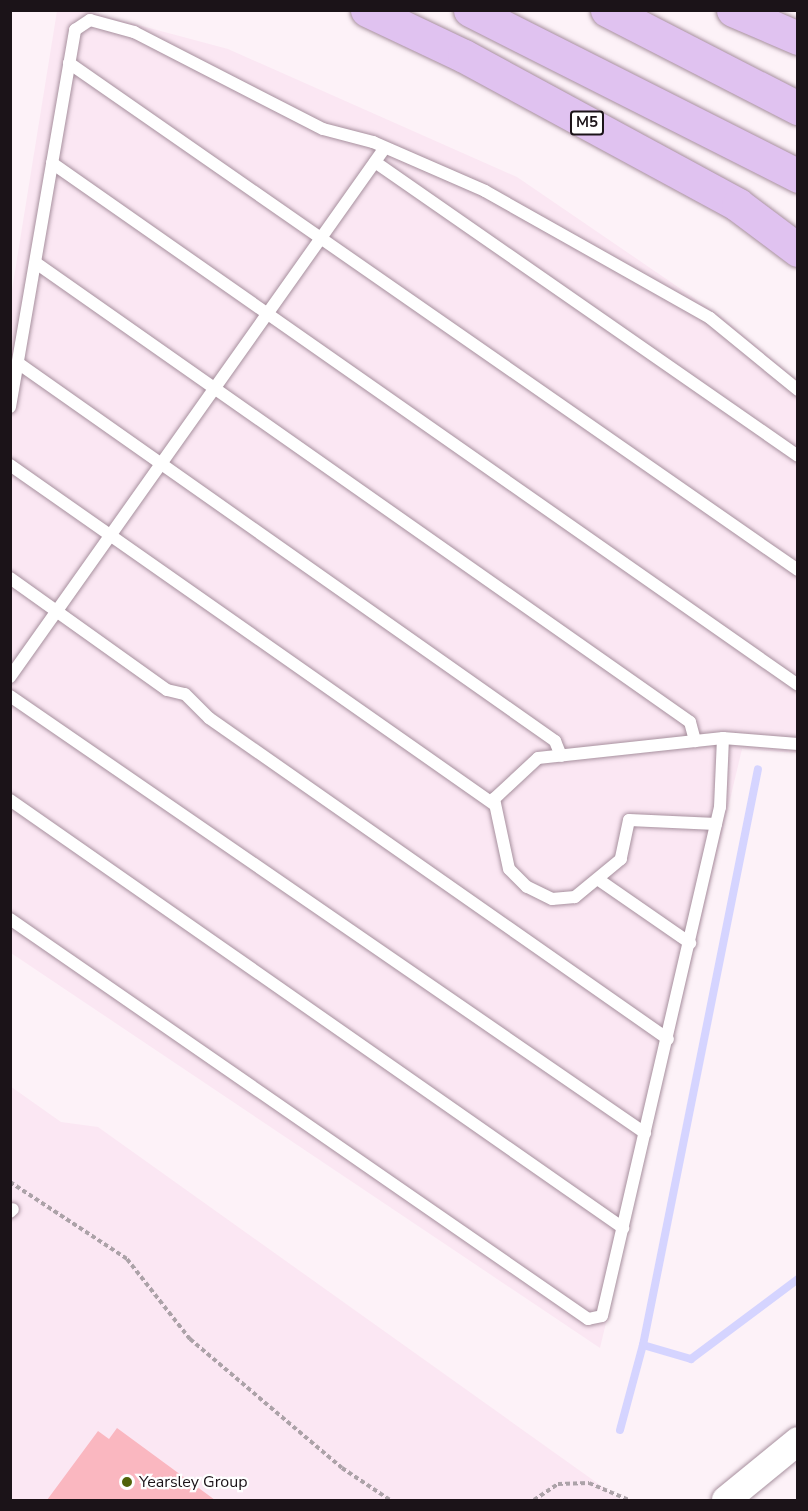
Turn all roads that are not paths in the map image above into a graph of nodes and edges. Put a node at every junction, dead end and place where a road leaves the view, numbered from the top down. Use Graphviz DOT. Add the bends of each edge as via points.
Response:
graph roads {
  1 [pos="367,10"];
  2 [pos="470,10"];
  3 [pos="607,10"];
  4 [pos="733,10"];
  5 [pos="798,38"];
  6 [pos="69,63"];
  7 [pos="798,108"];
  8 [pos="384,149"];
  9 [pos="375,162"];
  10 [pos="52,163"];
  11 [pos="798,176"];
  12 [pos="321,239"];
  13 [pos="798,250"];
  14 [pos="36,263"];
  15 [pos="267,314"];
  16 [pos="18,363"];
  17 [pos="216,387"];
  18 [pos="798,390"];
  19 [pos="10,407"];
  20 [pos="798,456"];
  21 [pos="10,465"];
  22 [pos="160,466"];
  23 [pos="110,537"];
  24 [pos="798,570"];
  25 [pos="10,578"];
  26 [pos="57,612"];
  27 [pos="10,677"];
  28 [pos="798,685"];
  29 [pos="10,696"];
  30 [pos="723,738"];
  31 [pos="694,741"];
  32 [pos="798,744"];
  33 [pos="561,756"];
  34 [pos="10,800"];
  35 [pos="495,805"];
  36 [pos="716,824"];
  37 [pos="599,880"];
  38 [pos="10,920"];
  39 [pos="690,943"];
  40 [pos="668,1039"];
  41 [pos="645,1133"];
  42 [pos="623,1228"];
  43 [pos="798,1441"];
  44 [pos="726,1500"];
  1 -- 13 [label="highway, M5" via="464,56 727,200"];
  2 -- 11 [label="highway"];
  3 -- 7 [label="highway"];
  4 -- 5 [label="highway"];
  6 -- 8 [label="lane" via="75,30 90,20 134,32 323,129 373,142"];
  6 -- 10 [label="lane"];
  6 -- 12 [label="lane"];
  8 -- 9 [label="lane"];
  8 -- 18 [label="lane" via="485,191 710,318"];
  9 -- 12 [label="lane"];
  9 -- 20 [label="lane"];
  10 -- 14 [label="lane"];
  10 -- 15 [label="lane"];
  12 -- 15 [label="lane"];
  12 -- 24 [label="lane"];
  14 -- 16 [label="lane"];
  14 -- 17 [label="lane"];
  15 -- 17 [label="lane"];
  15 -- 28 [label="lane"];
  16 -- 19 [label="lane"];
  16 -- 22 [label="lane"];
  17 -- 22 [label="lane"];
  17 -- 31 [label="lane" via="690,722"];
  21 -- 23 [label="lane"];
  22 -- 23 [label="lane"];
  22 -- 33 [label="lane" via="555,741"];
  23 -- 26 [label="lane"];
  23 -- 35 [label="lane"];
  25 -- 26 [label="lane"];
  26 -- 27 [label="lane"];
  26 -- 40 [label="lane" via="166,690 185,694 209,718"];
  29 -- 41 [label="lane"];
  30 -- 31 [label="lane"];
  30 -- 32 [label="lane"];
  30 -- 36 [label="lane"];
  31 -- 33 [label="lane"];
  33 -- 35 [label="lane" via="538,758 494,799"];
  34 -- 42 [label="lane"];
  35 -- 37 [label="lane" via="509,869 527,887 552,899 575,897"];
  36 -- 37 [label="lane" via="629,820 621,859"];
  36 -- 39 [label="lane"];
  37 -- 39 [label="lane"];
  38 -- 42 [label="lane" via="588,1319 602,1316"];
  39 -- 40 [label="lane"];
  40 -- 41 [label="lane"];
  41 -- 42 [label="lane"];
  43 -- 44 [label="street"];
}
